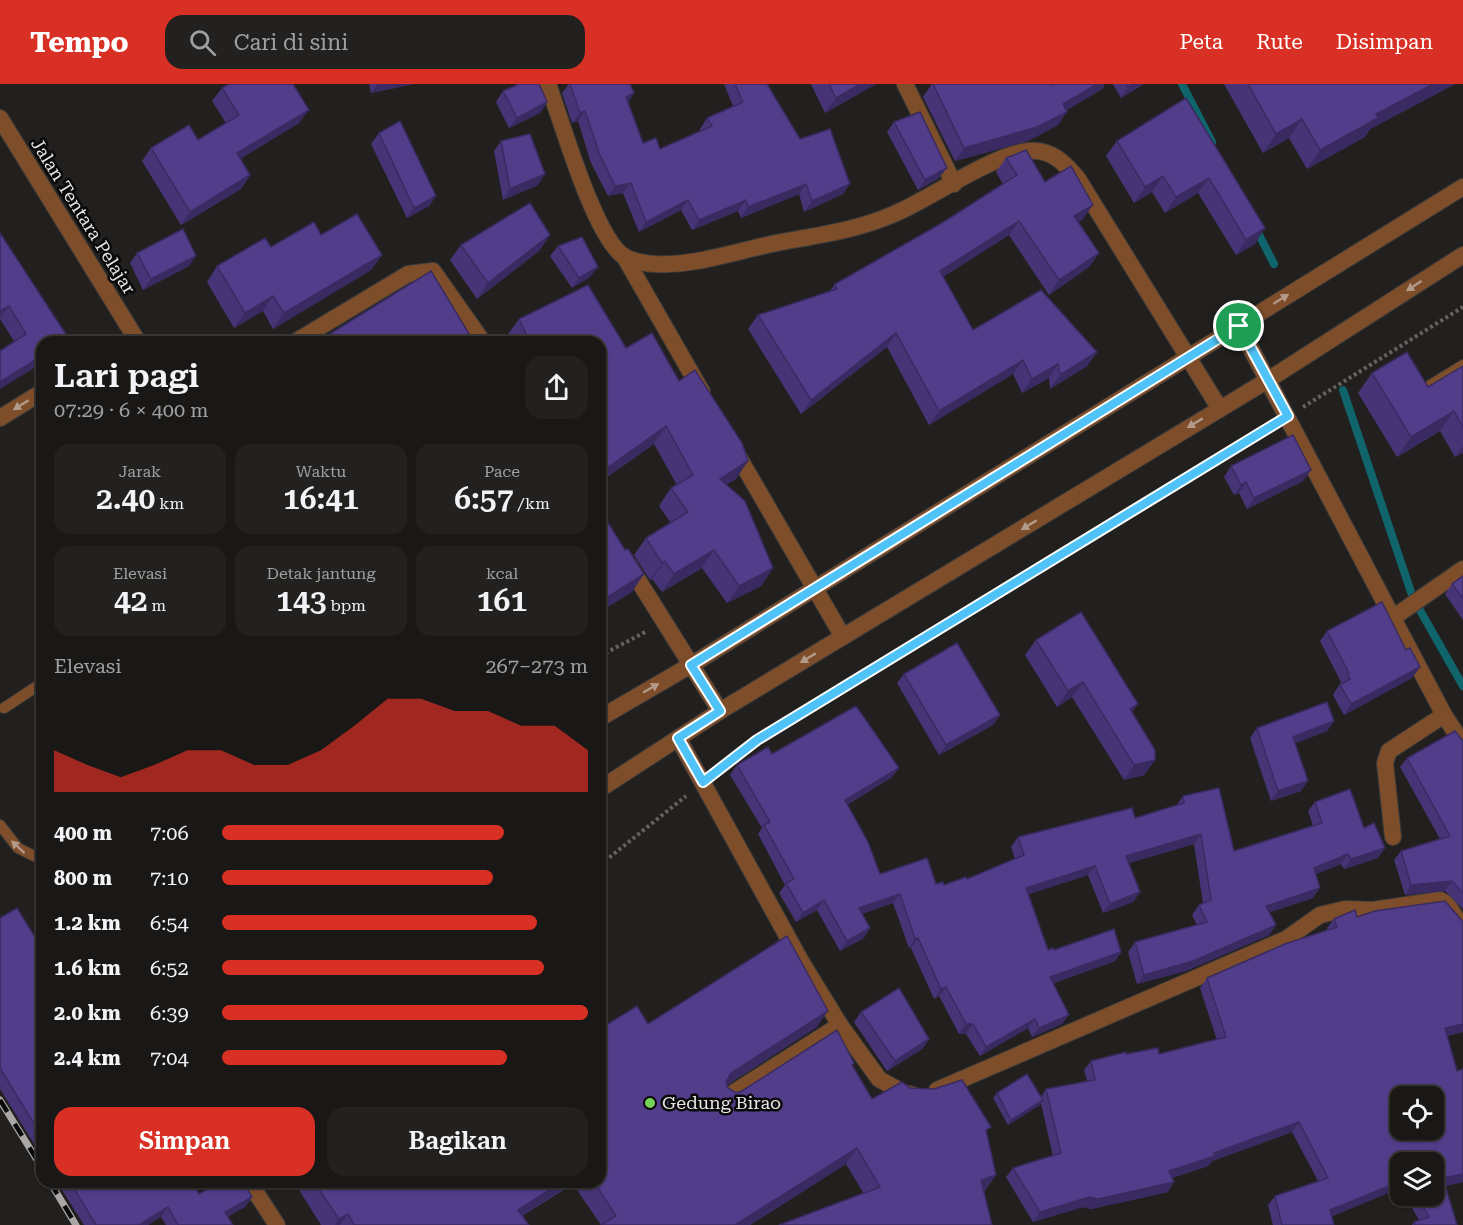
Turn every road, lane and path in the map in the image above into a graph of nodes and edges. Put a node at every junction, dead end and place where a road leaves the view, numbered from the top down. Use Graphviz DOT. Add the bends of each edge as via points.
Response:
graph roads {
  1 [pos="548,84"];
  2 [pos="905,84"];
  3 [pos="0,118"];
  4 [pos="954,184"];
  5 [pos="1463,187"];
  6 [pos="1463,255"];
  7 [pos="624,256"];
  8 [pos="1463,307"];
  9 [pos="1239,326"];
  10 [pos="129,336"];
  11 [pos="305,336"];
  12 [pos="479,336"];
  13 [pos="1189,357"];
  14 [pos="1463,366"];
  15 [pos="1269,380"];
  16 [pos="1424,388"];
  17 [pos="36,396"];
  18 [pos="707,402"];
  19 [pos="1220,408"];
  20 [pos="1288,416"];
  21 [pos="0,418"];
  22 [pos="725,433"];
  23 [pos="619,552"];
  24 [pos="1463,569"];
  25 [pos="815,589"];
  26 [pos="1397,615"];
  27 [pos="665,621"];
  28 [pos="843,637"];
  29 [pos="606,653"];
  30 [pos="691,665"];
  31 [pos="36,687"];
  32 [pos="4,708"];
  33 [pos="720,711"];
  34 [pos="606,715"];
  35 [pos="1444,715"];
  36 [pos="678,738"];
  37 [pos="1463,744"];
  38 [pos="703,782"];
  39 [pos="606,785"];
  40 [pos="0,825"];
  41 [pos="1393,837"];
  42 [pos="36,858"];
  43 [pos="606,860"];
  44 [pos="1463,924"];
  45 [pos="840,1025"];
  46 [pos="725,1098"];
  47 [pos="253,1188"];
  48 [pos="277,1225"];
  1 -- 7 [label="street" via="590,203"];
  2 -- 4 [label="street"];
  3 -- 10 [label="street, Jalan Tentara Pelajar"];
  4 -- 7 [label="street" via="853,230 696,260 655,264"];
  4 -- 13 [label="street" via="1008,156 1030,151 1050,153 1065,163"];
  9 -- 5 [label="street, one-way"];
  6 -- 15 [label="street, one-way"];
  7 -- 18 [label="street"];
  8 -- 20 [label="path"];
  9 -- 13 [label="street"];
  9 -- 15 [label="street"];
  11 -- 12 [label="street" via="408,274 433,271"];
  13 -- 19 [label="street"];
  13 -- 25 [label="street"];
  14 -- 16 [label="lane"];
  15 -- 19 [label="street"];
  15 -- 20 [label="street"];
  17 -- 21 [label="street, one-way"];
  19 -- 28 [label="street, one-way"];
  20 -- 26 [label="street"];
  20 -- 38 [label="path" via="757,740"];
  22 -- 25 [label="street"];
  23 -- 27 [label="street"];
  24 -- 26 [label="street"];
  25 -- 28 [label="street"];
  25 -- 30 [label="street"];
  26 -- 35 [label="street"];
  27 -- 29 [label="path"];
  27 -- 30 [label="street"];
  28 -- 33 [label="street, one-way"];
  30 -- 33 [label="street"];
  34 -- 30 [label="street, one-way"];
  31 -- 32 [label="lane"];
  33 -- 36 [label="street"];
  35 -- 37 [label="street"];
  35 -- 41 [label="street" via="1389,751 1385,763"];
  36 -- 38 [label="street"];
  36 -- 39 [label="street"];
  38 -- 43 [label="path"];
  38 -- 45 [label="street"];
  42 -- 40 [label="lane, one-way" via="18,848"];
  44 -- 45 [label="street" via="1440,900 1320,915 1287,939 930,1093 904,1093 879,1079"];
  45 -- 46 [label="street"];
  47 -- 48 [label="street"];
}
